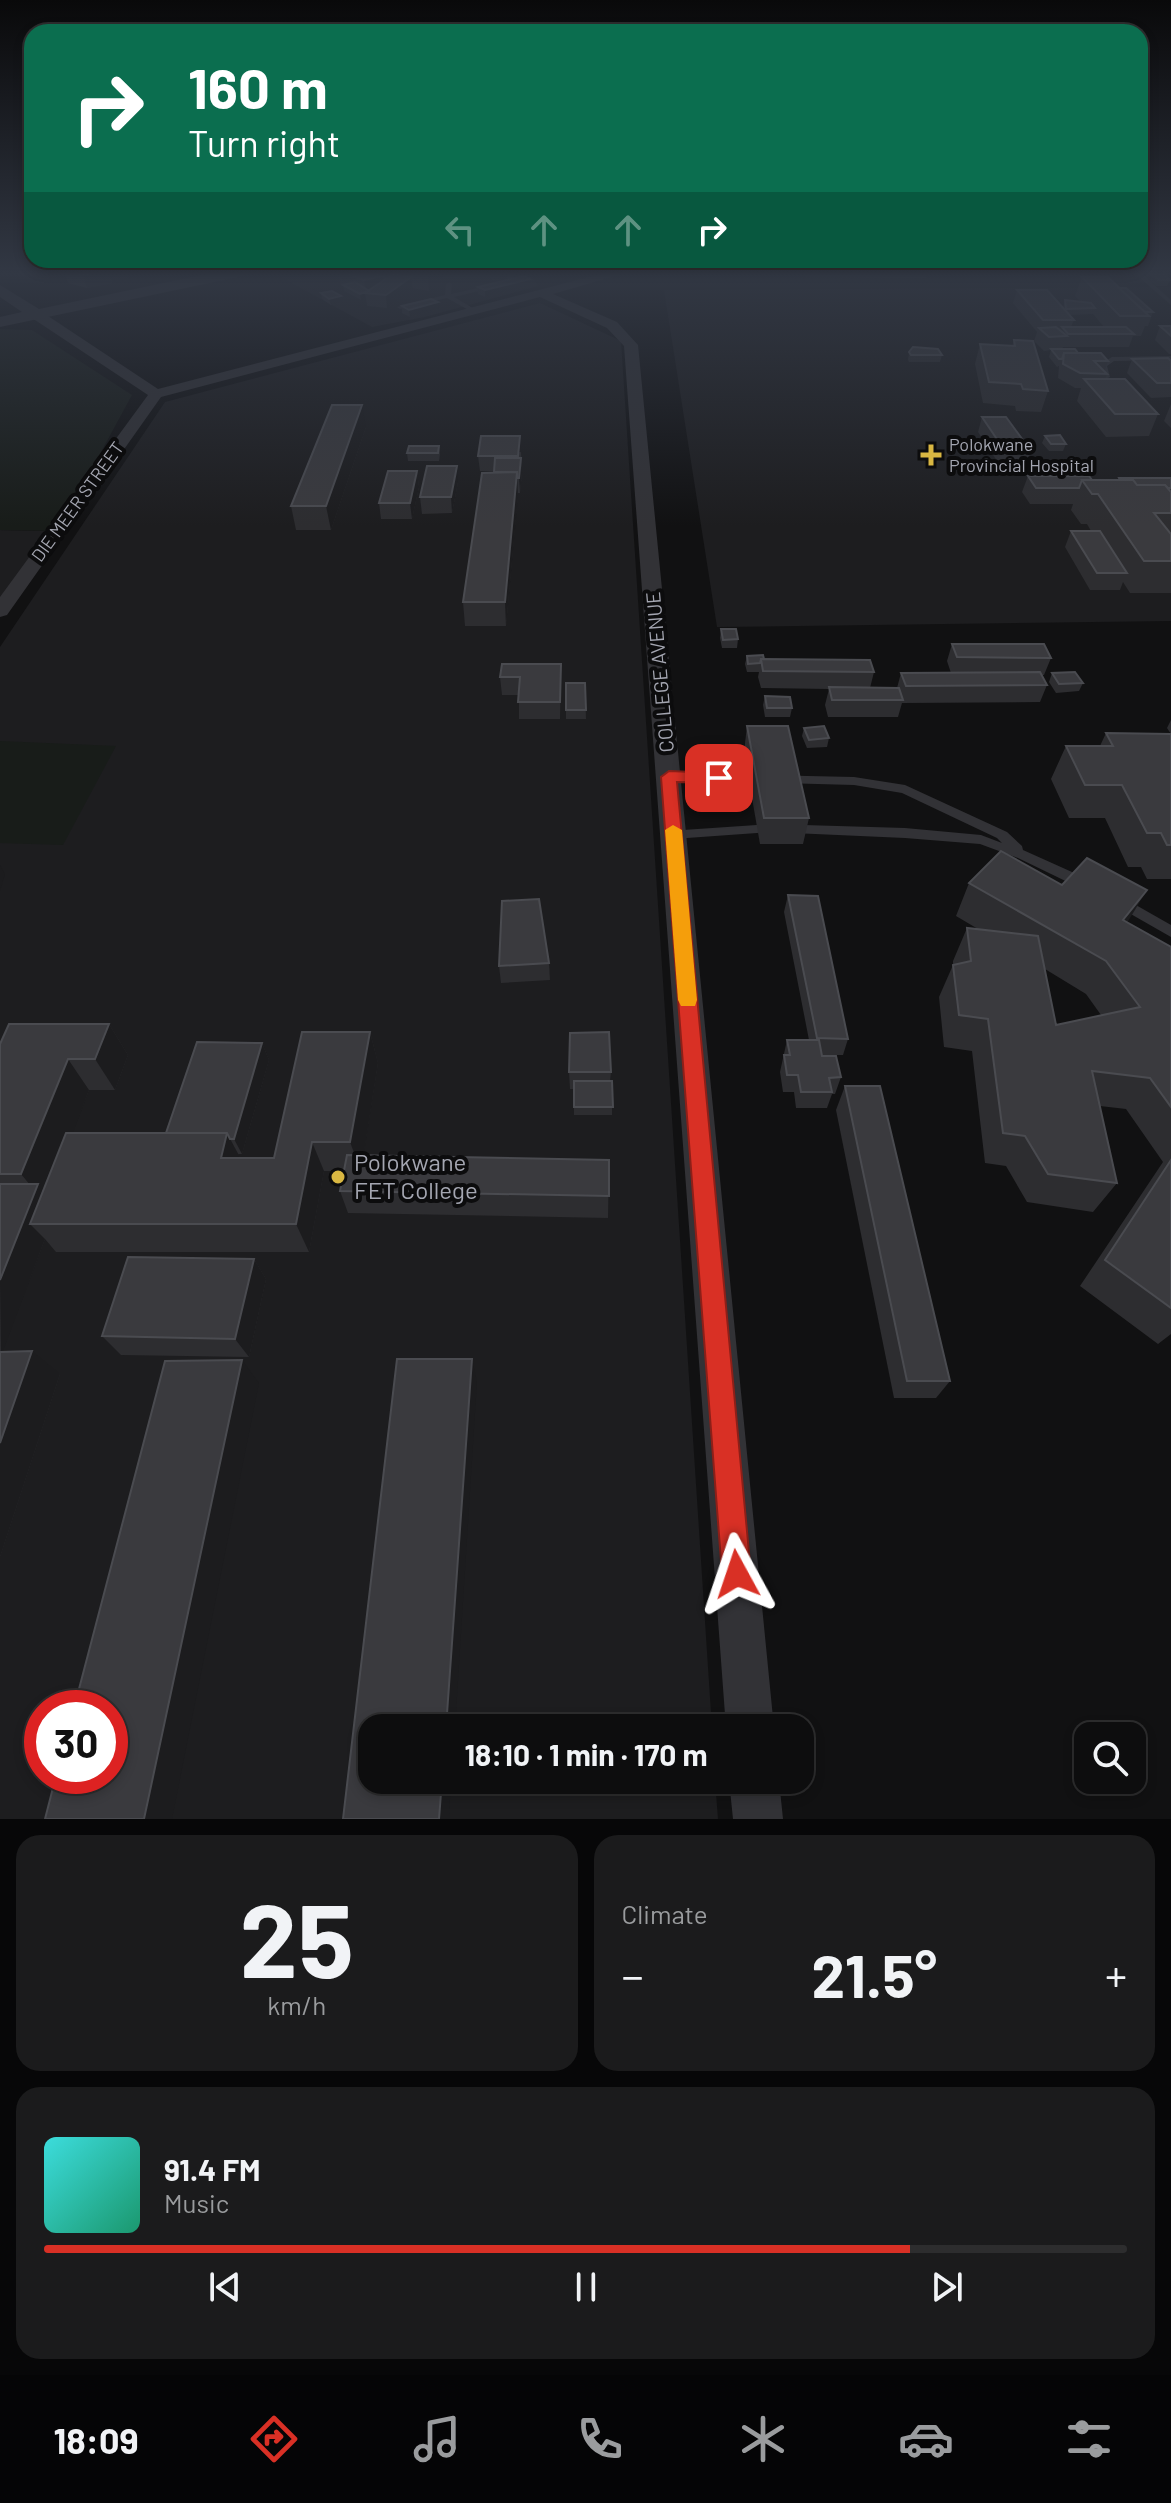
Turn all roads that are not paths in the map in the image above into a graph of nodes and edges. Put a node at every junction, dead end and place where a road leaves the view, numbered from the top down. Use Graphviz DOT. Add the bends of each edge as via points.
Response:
graph roads {
  1 [pos="99,356"];
  2 [pos="302,356"];
  3 [pos="632,356"];
  4 [pos="1171,358"];
  5 [pos="1110,384"];
  6 [pos="156,394"];
  7 [pos="0,611"];
  8 [pos="669,777"];
  9 [pos="673,834"];
  10 [pos="1023,855"];
  11 [pos="1171,932"];
  12 [pos="749,1714"];
  13 [pos="755,1794"];
  14 [pos="758,1819"];
  1 -- 6 [label="street"];
  2 -- 6 [label="street"];
  3 -- 8 [label="street, COLLEGE AVENUE"];
  4 -- 5 [label="lane" via="1106,362 1104,374"];
  6 -- 7 [label="street, DIE MEER STREET"];
  8 -- 9 [label="street, COLLEGE AVENUE"];
  8 -- 10 [label="lane" via="854,781 905,789 1002,835"];
  9 -- 10 [label="lane" via="770,828 905,833 981,840"];
  9 -- 12 [label="street, COLLEGE AVENUE"];
  10 -- 11 [label="lane"];
  13 -- 14 [label="street"];
}
